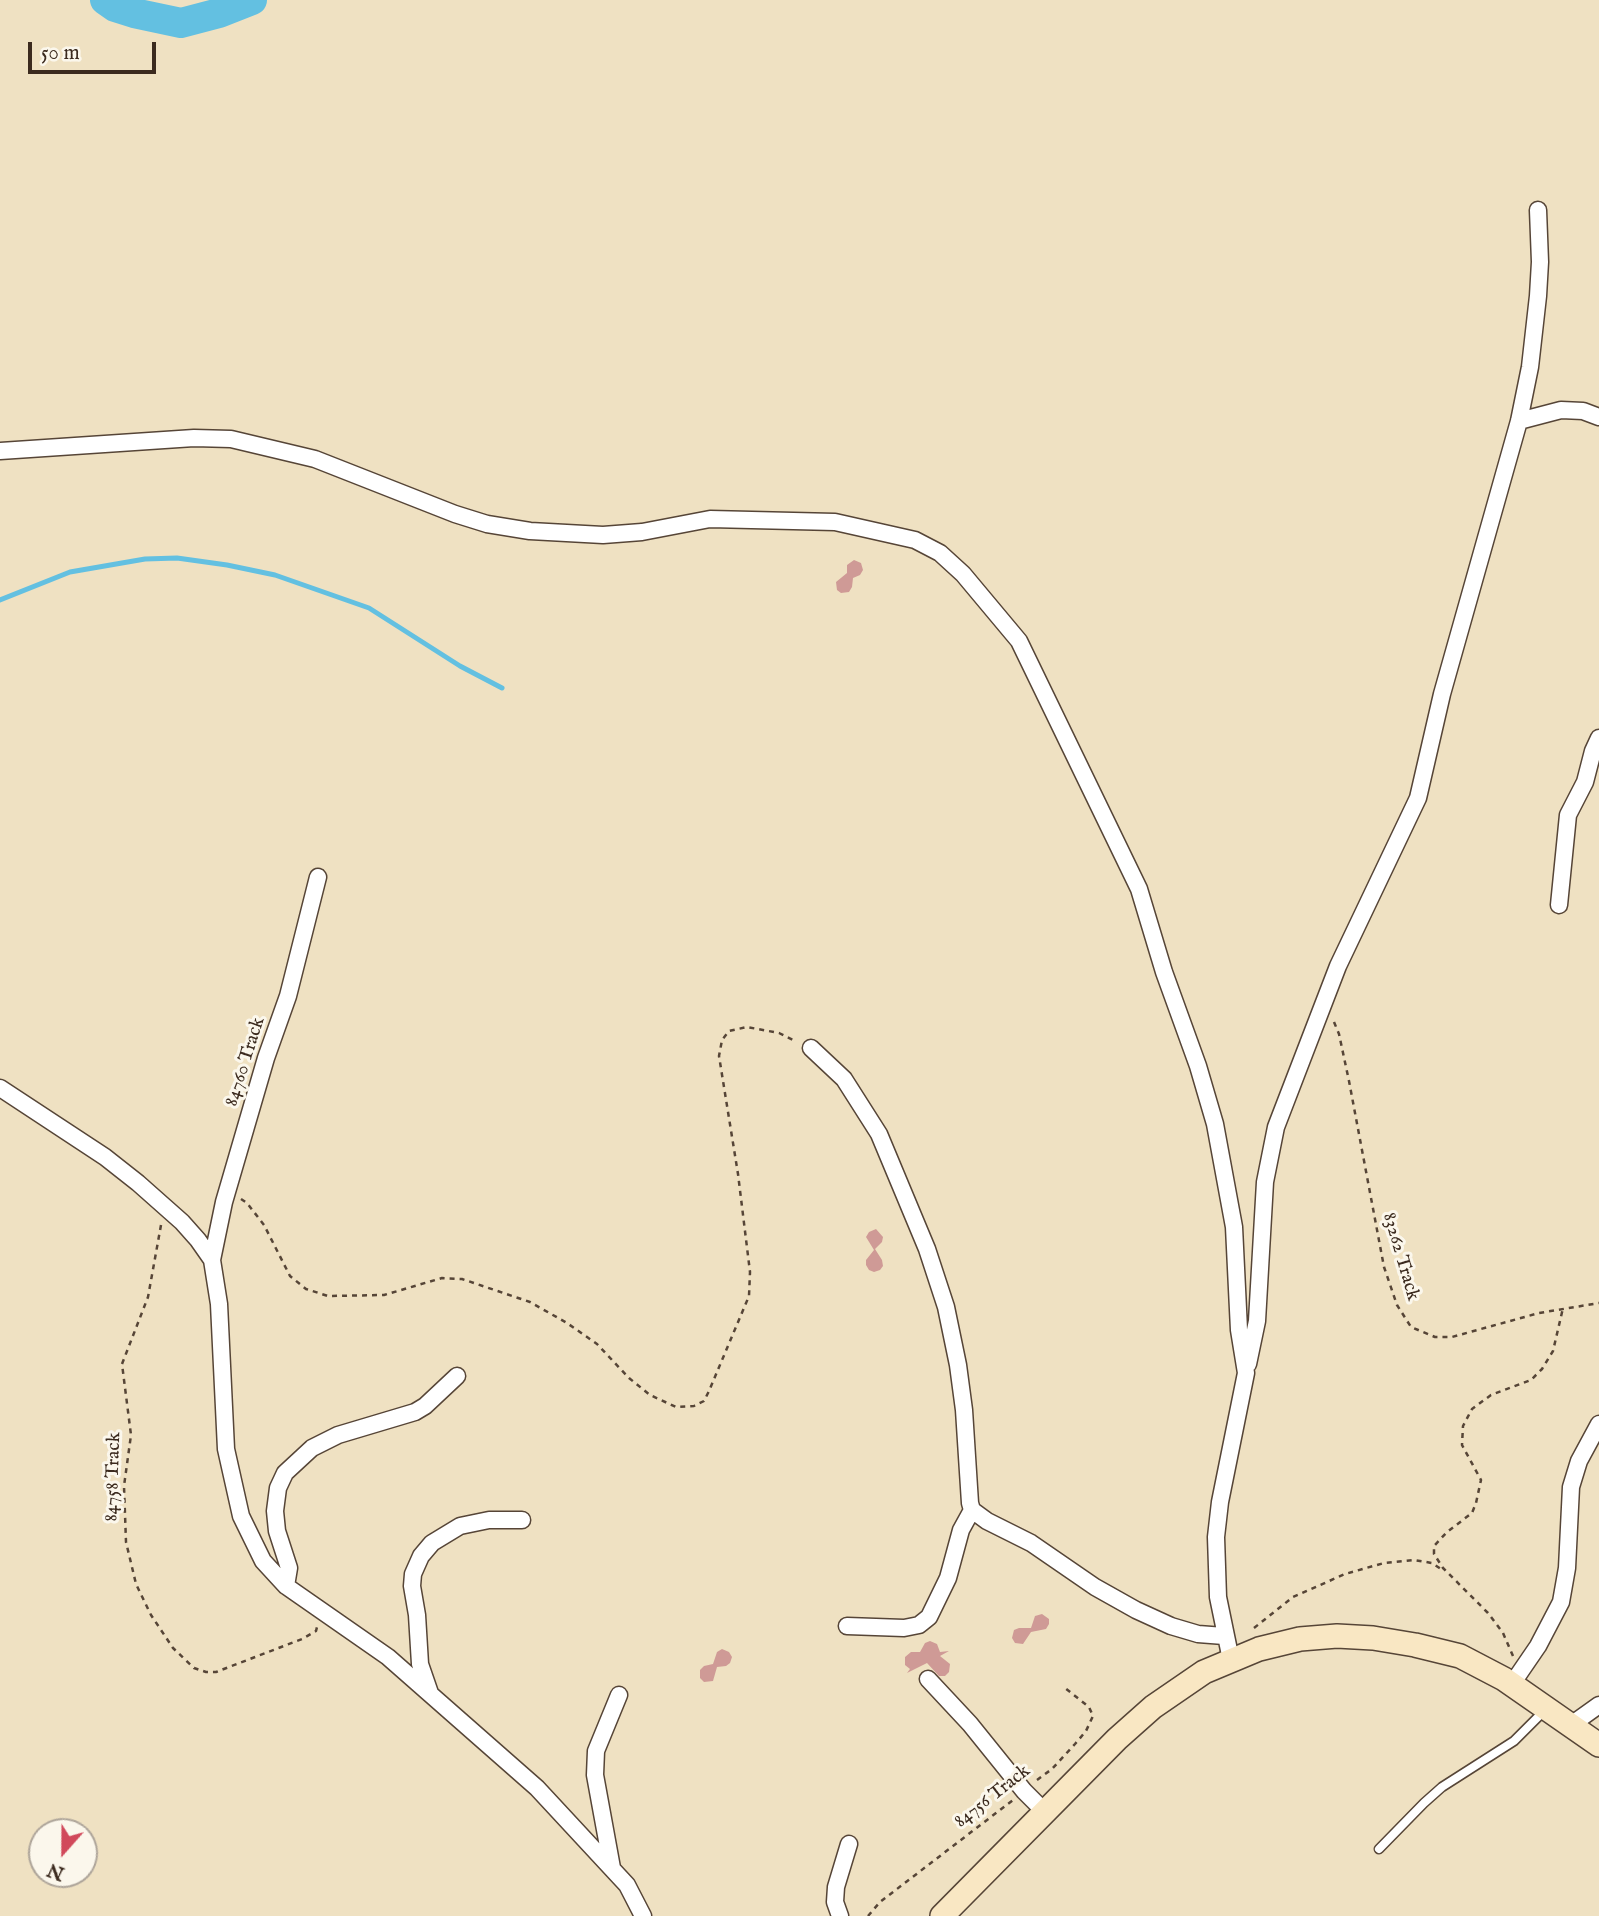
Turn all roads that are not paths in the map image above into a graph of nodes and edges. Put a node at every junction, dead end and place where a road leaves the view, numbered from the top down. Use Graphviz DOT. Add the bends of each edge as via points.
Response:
graph roads {
  1 [pos="1538,210"];
  2 [pos="1599,417"];
  3 [pos="1519,421"];
  4 [pos="0,450"];
  5 [pos="1599,738"];
  6 [pos="318,877"];
  7 [pos="1559,905"];
  8 [pos="811,1048"];
  9 [pos="0,1088"];
  10 [pos="212,1260"];
  11 [pos="1246,1373"];
  12 [pos="457,1376"];
  13 [pos="1599,1424"];
  14 [pos="972,1510"];
  15 [pos="522,1520"];
  16 [pos="286,1586"];
  17 [pos="847,1626"];
  18 [pos="1224,1636"];
  19 [pos="1231,1660"];
  20 [pos="1517,1677"];
  21 [pos="928,1679"];
  22 [pos="619,1695"];
  23 [pos="430,1696"];
  24 [pos="1599,1705"];
  25 [pos="1547,1708"];
  26 [pos="1571,1725"];
  27 [pos="1599,1745"];
  28 [pos="1045,1812"];
  29 [pos="849,1844"];
  30 [pos="1379,1849"];
  31 [pos="612,1868"];
  32 [pos="643,1916"];
  33 [pos="840,1916"];
  34 [pos="942,1916"];
  1 -- 3 [label="street" via="1538,296"];
  2 -- 3 [label="street" via="1561,410"];
  3 -- 11 [label="street" via="1418,798 1338,965 1276,1127 1265,1182 1257,1321"];
  4 -- 11 [label="street" via="231,439 315,459 455,514 520,530 603,535 710,519 835,522 915,540 940,552 1020,641 1139,890 1215,1124 1234,1227"];
  5 -- 7 [label="street" via="1568,815"];
  6 -- 10 [label="street, 84760 Track" via="288,996 224,1202"];
  8 -- 14 [label="street" via="844,1079 879,1134 927,1249 946,1307 958,1366"];
  9 -- 10 [label="street" via="104,1157 166,1206"];
  10 -- 16 [label="street" via="219,1304 226,1448 234,1489 251,1541"];
  11 -- 18 [label="street" via="1216,1537 1217,1597"];
  12 -- 16 [label="street" via="415,1412 338,1435 312,1448 285,1473 275,1511 289,1568"];
  13 -- 20 [label="street" via="1578,1461 1571,1487 1561,1602"];
  14 -- 17 [label="street" via="929,1617 904,1628"];
  14 -- 18 [label="street" via="1136,1610 1198,1634"];
  15 -- 23 [label="street" via="460,1526 432,1543 421,1556 412,1586 420,1664"];
  16 -- 23 [label="street" via="388,1657"];
  18 -- 19 [label="street"];
  19 -- 20 [label="street" via="1300,1639 1373,1637 1460,1656"];
  19 -- 28 [label="street" via="1179,1687 1153,1707"];
  20 -- 25 [label="street"];
  21 -- 28 [label="street"];
  22 -- 31 [label="street" via="596,1751 595,1775"];
  23 -- 31 [label="street" via="537,1788"];
  24 -- 26 [label="street"];
  25 -- 26 [label="street"];
  25 -- 30 [label="lane" via="1514,1741 1442,1787"];
  26 -- 27 [label="street"];
  28 -- 34 [label="street"];
  29 -- 33 [label="street" via="836,1887"];
  31 -- 32 [label="street"];
}
